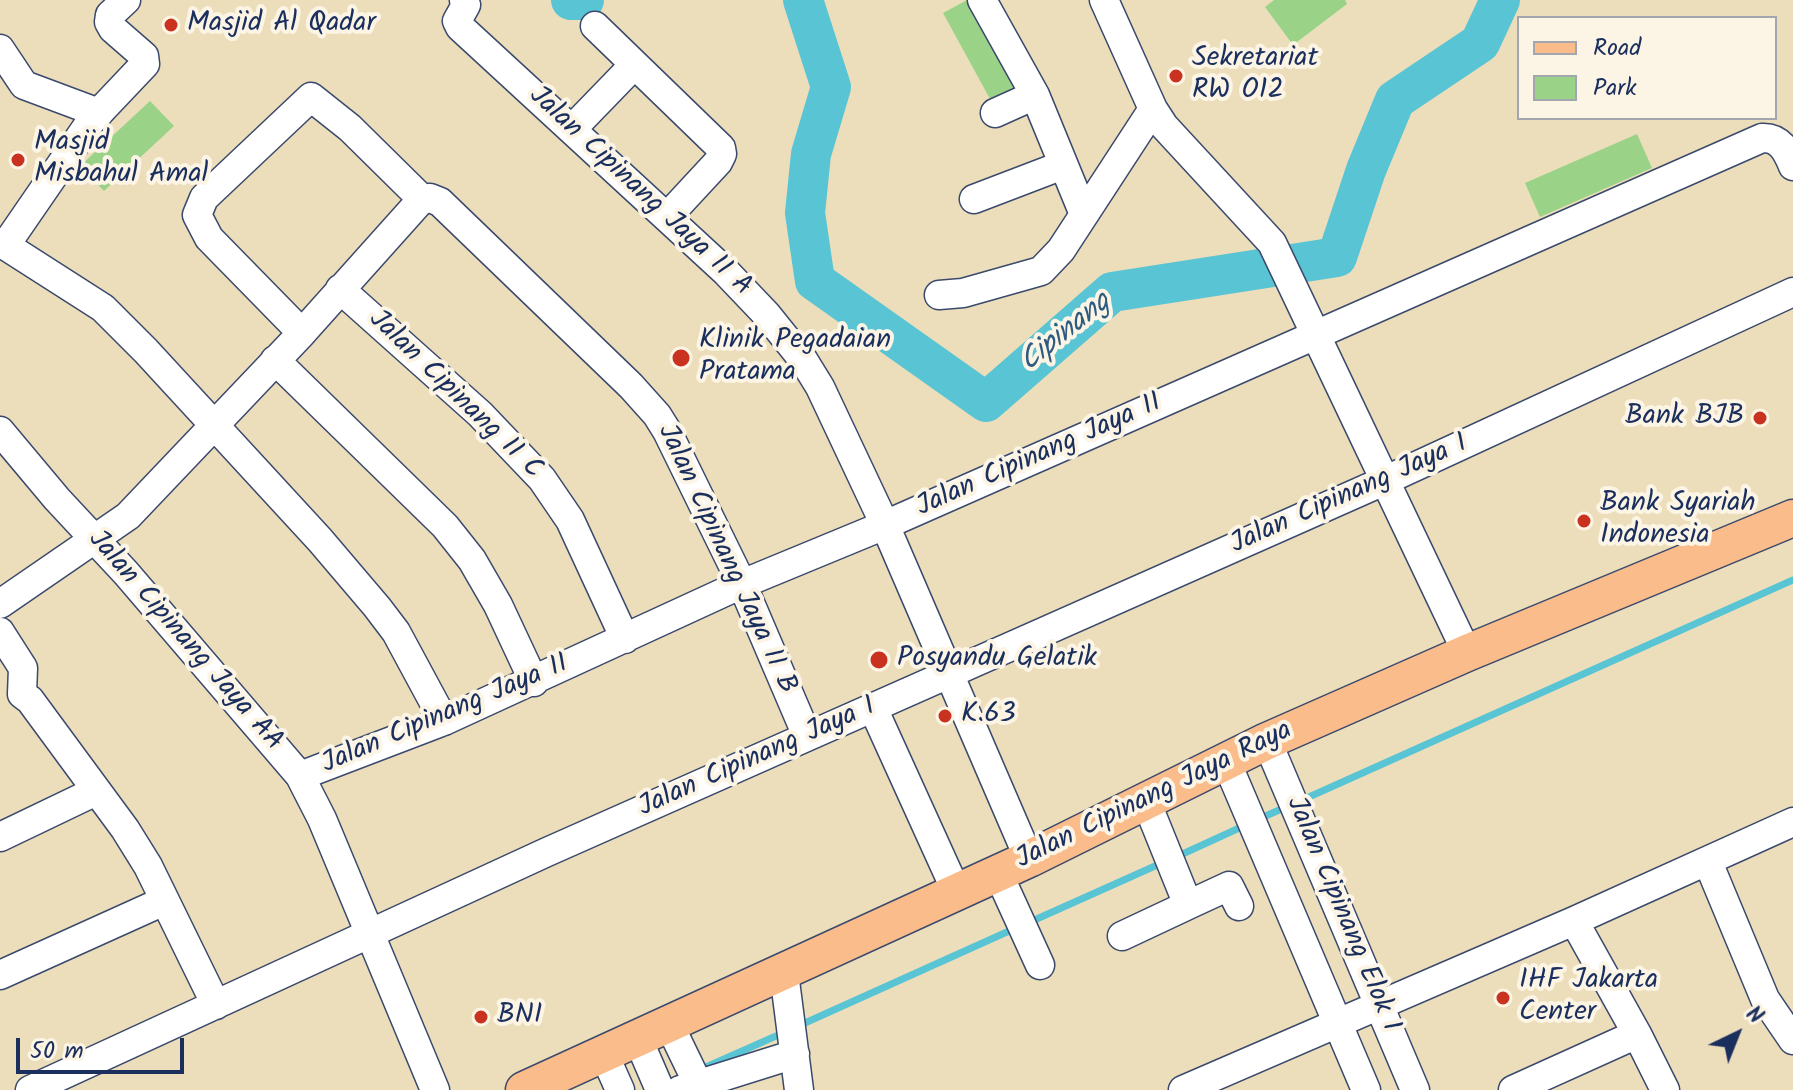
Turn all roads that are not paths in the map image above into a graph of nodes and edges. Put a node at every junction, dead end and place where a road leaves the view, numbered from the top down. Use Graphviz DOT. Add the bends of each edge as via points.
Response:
graph roads {
  1 [pos="126,0"];
  2 [pos="464,0"];
  3 [pos="982,0"];
  4 [pos="1104,0"];
  5 [pos="595,26"];
  6 [pos="0,49"];
  7 [pos="634,65"];
  8 [pos="1035,95"];
  9 [pos="1153,109"];
  10 [pos="99,113"];
  11 [pos="995,113"];
  12 [pos="573,128"];
  13 [pos="1063,165"];
  14 [pos="1793,166"];
  15 [pos="422,199"];
  16 [pos="974,199"];
  17 [pos="1083,212"];
  18 [pos="667,217"];
  19 [pos="2,244"];
  20 [pos="340,289"];
  21 [pos="1793,292"];
  22 [pos="939,295"];
  23 [pos="302,333"];
  24 [pos="1316,333"];
  25 [pos="275,360"];
  26 [pos="213,424"];
  27 [pos="0,431"];
  28 [pos="1384,481"];
  29 [pos="1793,518"];
  30 [pos="885,525"];
  31 [pos="94,538"];
  32 [pos="742,584"];
  33 [pos="0,604"];
  34 [pos="0,632"];
  35 [pos="625,639"];
  36 [pos="1467,653"];
  37 [pos="948,673"];
  38 [pos="534,682"];
  39 [pos="11,697"];
  40 [pos="873,708"];
  41 [pos="444,721"];
  42 [pos="807,736"];
  43 [pos="1272,754"];
  44 [pos="1231,774"];
  45 [pos="300,776"];
  46 [pos="96,791"];
  47 [pos="1146,801"];
  48 [pos="1793,822"];
  49 [pos="0,837"];
  50 [pos="1708,862"];
  51 [pos="1014,866"];
  52 [pos="957,893"];
  53 [pos="164,901"];
  54 [pos="1188,905"];
  55 [pos="1239,906"];
  56 [pos="1574,921"];
  57 [pos="370,933"];
  58 [pos="1122,936"];
  59 [pos="1040,965"];
  60 [pos="784,973"];
  61 [pos="0,975"];
  62 [pos="216,1005"];
  63 [pos="1379,1005"];
  64 [pos="1337,1022"];
  65 [pos="1637,1034"];
  66 [pos="650,1038"];
  67 [pos="793,1038"];
  68 [pos="1793,1040"];
  69 [pos="606,1058"];
  70 [pos="693,1082"];
  71 [pos="1215,1083"];
  72 [pos="543,1086"];
  73 [pos="30,1090"];
  74 [pos="435,1090"];
  75 [pos="620,1090"];
  76 [pos="660,1090"];
  77 [pos="799,1090"];
  78 [pos="1183,1090"];
  79 [pos="1366,1090"];
  80 [pos="1415,1090"];
  81 [pos="1513,1090"];
  82 [pos="1665,1090"];
  1 -- 10 [label="street" via="109,22 144,56 145,64"];
  2 -- 12 [label="street, Jalan Cipinang Jaya II A" via="460,27"];
  3 -- 8 [label="street"];
  4 -- 9 [label="street"];
  5 -- 7 [label="street"];
  6 -- 10 [label="street" via="24,85"];
  7 -- 12 [label="street"];
  7 -- 18 [label="street" via="721,148 718,162"];
  8 -- 11 [label="street"];
  8 -- 13 [label="street"];
  9 -- 17 [label="street"];
  9 -- 24 [label="street" via="1272,243"];
  10 -- 19 [label="street"];
  12 -- 18 [label="street, Jalan Cipinang Jaya II A"];
  13 -- 16 [label="street"];
  13 -- 17 [label="street"];
  14 -- 24 [label="street, Jalan Cipinang Jaya II" via="1777,141 1762,138"];
  15 -- 20 [label="street"];
  15 -- 23 [label="street, Jalan Cipinang Jaya II B" via="311,97 204,198 197,215 209,238"];
  15 -- 32 [label="street, Jalan Cipinang Jaya II B" via="440,202 652,409"];
  17 -- 22 [label="street" via="1061,250 1041,271"];
  18 -- 30 [label="street, Jalan Cipinang Jaya II A" via="767,315 804,361"];
  19 -- 26 [label="street" via="103,308"];
  20 -- 23 [label="street"];
  20 -- 35 [label="street, Jalan Cipinang II C" via="480,414 542,479 570,520"];
  21 -- 28 [label="street, Jalan Cipinang Jaya I"];
  23 -- 25 [label="street"];
  24 -- 28 [label="street"];
  24 -- 30 [label="street, Jalan Cipinang Jaya II"];
  25 -- 26 [label="street"];
  25 -- 38 [label="street" via="445,526 498,605"];
  26 -- 31 [label="street" via="128,516"];
  26 -- 41 [label="street" via="377,607"];
  27 -- 31 [label="street, Jalan Cipinang Jaya AA"];
  28 -- 36 [label="street"];
  28 -- 37 [label="street, Jalan Cipinang Jaya I"];
  29 -- 36 [label="main road, Jalan Cipinang Jaya Raya"];
  30 -- 32 [label="street, Jalan Cipinang Jaya II"];
  30 -- 37 [label="street, Jalan Cipinang Jaya II A"];
  31 -- 33 [label="street"];
  31 -- 45 [label="street, Jalan Cipinang Jaya AA"];
  32 -- 35 [label="street, Jalan Cipinang Jaya II"];
  32 -- 42 [label="street, Jalan Cipinang Jaya II B"];
  34 -- 39 [label="street" via="23,668"];
  35 -- 38 [label="street, Jalan Cipinang Jaya II"];
  36 -- 43 [label="main road, Jalan Cipinang Jaya Raya"];
  37 -- 40 [label="street, Jalan Cipinang Jaya I"];
  37 -- 51 [label="street, Jalan Cipinang Jaya II A"];
  38 -- 41 [label="street, Jalan Cipinang Jaya II"];
  39 -- 46 [label="street" via="30,700"];
  40 -- 42 [label="street, Jalan Cipinang Jaya I"];
  40 -- 52 [label="street"];
  41 -- 45 [label="street, Jalan Cipinang Jaya II"];
  42 -- 57 [label="street, Jalan Cipinang Jaya I"];
  43 -- 44 [label="main road, Jalan Cipinang Jaya Raya"];
  43 -- 63 [label="street, Jalan Cipinang Elok I"];
  44 -- 47 [label="main road, Jalan Cipinang Jaya Raya"];
  44 -- 64 [label="street, Jalan Cipinang Elok I"];
  45 -- 57 [label="street, Jalan Cipinang Jaya AA"];
  46 -- 49 [label="street"];
  46 -- 53 [label="street" via="148,866"];
  47 -- 51 [label="main road, Jalan Cipinang Jaya Raya"];
  47 -- 54 [label="street"];
  48 -- 50 [label="street"];
  50 -- 56 [label="street"];
  50 -- 68 [label="street" via="1765,999"];
  51 -- 52 [label="main road, Jalan Cipinang Jaya Raya"];
  51 -- 59 [label="street, Jalan Cipinang Jaya II A"];
  52 -- 60 [label="main road, Jalan Cipinang Jaya Raya"];
  53 -- 61 [label="street"];
  53 -- 62 [label="street"];
  54 -- 55 [label="street" via="1229,886"];
  54 -- 58 [label="street"];
  56 -- 63 [label="street"];
  56 -- 65 [label="street"];
  57 -- 62 [label="street, Jalan Cipinang Jaya I"];
  57 -- 74 [label="street, Jalan Cipinang Jaya AA"];
  60 -- 66 [label="main road, Jalan Cipinang Jaya Raya"];
  60 -- 67 [label="street"];
  62 -- 73 [label="street, Jalan Cipinang Jaya I"];
  63 -- 64 [label="street"];
  63 -- 80 [label="street, Jalan Cipinang Elok I"];
  64 -- 71 [label="street"];
  64 -- 79 [label="street, Jalan Cipinang Elok I"];
  65 -- 81 [label="street"];
  65 -- 82 [label="street"];
  66 -- 69 [label="main road, Jalan Cipinang Jaya Raya"];
  66 -- 70 [label="street"];
  66 -- 76 [label="street"];
  67 -- 70 [label="street"];
  67 -- 77 [label="street"];
  69 -- 72 [label="main road, Jalan Cipinang Jaya Raya"];
  69 -- 75 [label="street"];
  71 -- 78 [label="street"];
}
